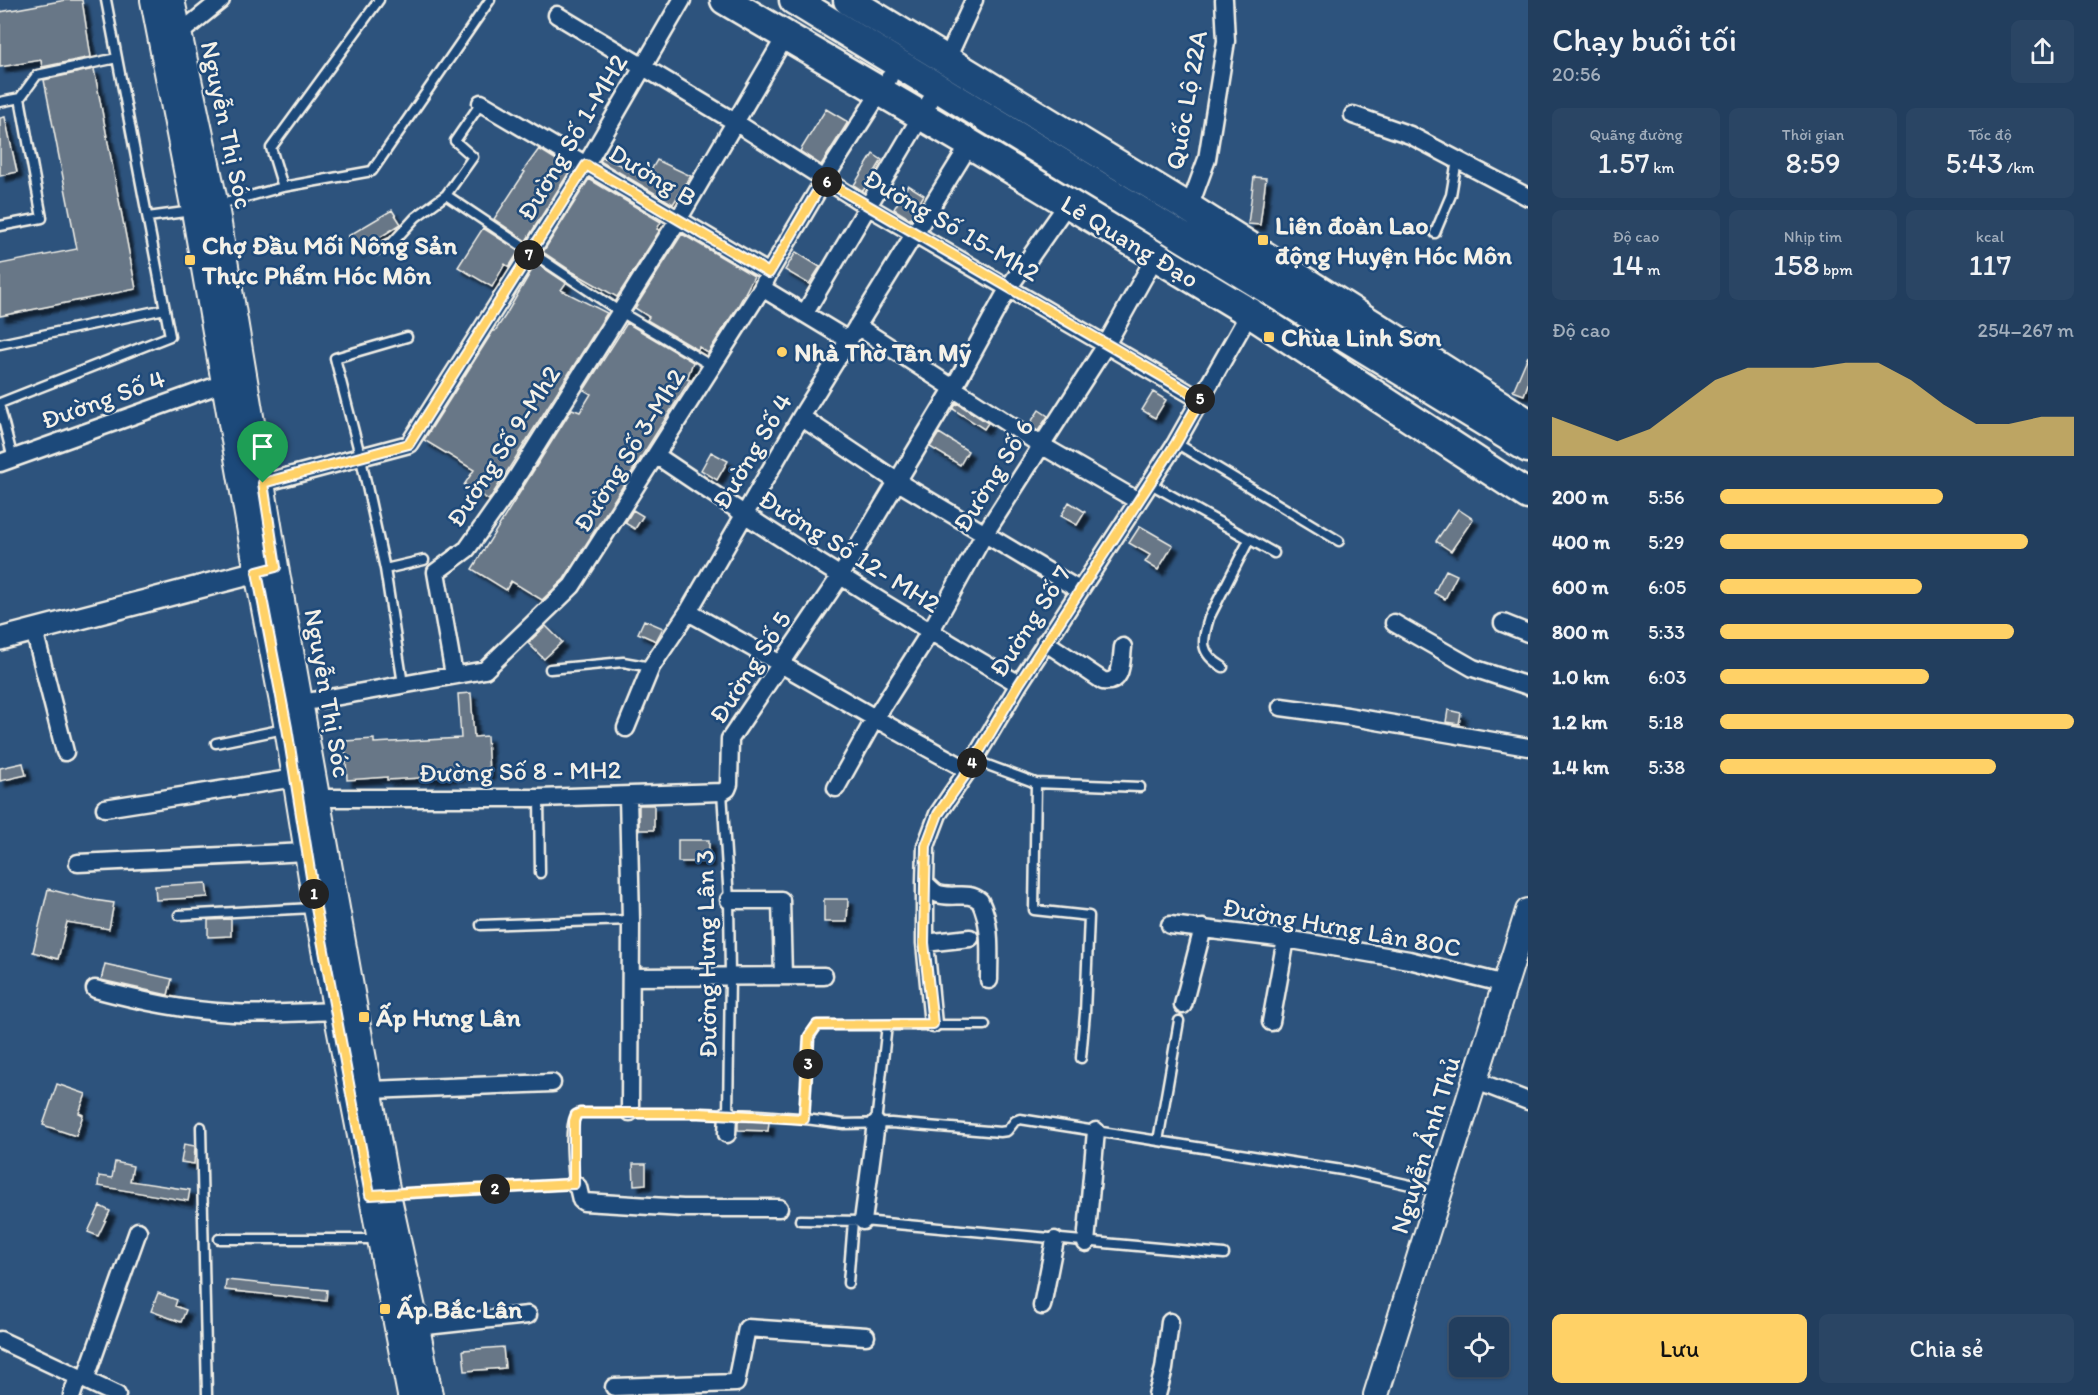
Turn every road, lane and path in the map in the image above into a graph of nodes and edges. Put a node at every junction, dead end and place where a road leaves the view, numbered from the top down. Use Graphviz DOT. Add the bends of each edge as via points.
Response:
graph roads {
  1 [pos="106,0"];
  2 [pos="153,0"];
  3 [pos="172,0"];
  4 [pos="221,0"];
  5 [pos="379,0"];
  6 [pos="490,0"];
  7 [pos="682,0"];
  8 [pos="725,0"];
  9 [pos="757,0"];
  10 [pos="794,0"];
  11 [pos="848,0"];
  12 [pos="975,0"];
  13 [pos="1224,0"];
  14 [pos="557,15"];
  15 [pos="178,34"];
  16 [pos="785,37"];
  17 [pos="117,58"];
  18 [pos="947,59"];
  19 [pos="645,66"];
  20 [pos="884,84"];
  21 [pos="20,98"];
  22 [pos="0,102"];
  23 [pos="481,103"];
  24 [pos="926,108"];
  25 [pos="1353,115"];
  26 [pos="735,122"];
  27 [pos="970,144"];
  28 [pos="1457,160"];
  29 [pos="586,165"];
  30 [pos="824,180"];
  31 [pos="284,187"];
  32 [pos="446,195"];
  33 [pos="1528,197"];
  34 [pos="1068,203"];
  35 [pos="867,206"];
  36 [pos="205,208"];
  37 [pos="1189,208"];
  38 [pos="148,217"];
  39 [pos="678,220"];
  40 [pos="0,226"];
  41 [pos="914,232"];
  42 [pos="1435,233"];
  43 [pos="376,250"];
  44 [pos="531,252"];
  45 [pos="1155,257"];
  46 [pos="765,281"];
  47 [pos="1009,287"];
  48 [pos="1253,306"];
  49 [pos="165,309"];
  50 [pos="619,311"];
  51 [pos="805,313"];
  52 [pos="857,326"];
  53 [pos="407,337"];
  54 [pos="848,340"];
  55 [pos="0,344"];
  56 [pos="1106,345"];
  57 [pos="712,366"];
  58 [pos="224,383"];
  59 [pos="954,387"];
  60 [pos="1201,399"];
  61 [pos="0,406"];
  62 [pos="801,417"];
  63 [pos="1528,423"];
  64 [pos="1176,443"];
  65 [pos="1041,445"];
  66 [pos="1528,448"];
  67 [pos="657,456"];
  68 [pos="361,459"];
  69 [pos="6,461"];
  70 [pos="1528,474"];
  71 [pos="898,482"];
  72 [pos="263,483"];
  73 [pos="1149,483"];
  74 [pos="1528,495"];
  75 [pos="1138,501"];
  76 [pos="743,514"];
  77 [pos="984,535"];
  78 [pos="1249,540"];
  79 [pos="1339,541"];
  80 [pos="1274,553"];
  81 [pos="424,560"];
  82 [pos="267,569"];
  83 [pos="385,569"];
  84 [pos="842,575"];
  85 [pos="1079,590"];
  86 [pos="688,612"];
  87 [pos="1394,623"];
  88 [pos="1503,623"];
  89 [pos="34,630"];
  90 [pos="930,632"];
  91 [pos="1528,633"];
  92 [pos="0,639"];
  93 [pos="1045,642"];
  94 [pos="1123,647"];
  95 [pos="782,664"];
  96 [pos="651,667"];
  97 [pos="1223,667"];
  98 [pos="550,669"];
  99 [pos="454,675"];
  100 [pos="404,684"];
  101 [pos="1019,684"];
  102 [pos="1528,686"];
  103 [pos="302,703"];
  104 [pos="1281,707"];
  105 [pos="874,720"];
  106 [pos="287,728"];
  107 [pos="626,728"];
  108 [pos="216,743"];
  109 [pos="1528,747"];
  110 [pos="65,752"];
  111 [pos="971,765"];
  112 [pos="295,778"];
  113 [pos="1036,783"];
  114 [pos="1140,787"];
  115 [pos="836,788"];
  116 [pos="722,792"];
  117 [pos="628,796"];
  118 [pos="318,798"];
  119 [pos="539,798"];
  120 [pos="105,808"];
  121 [pos="307,852"];
  122 [pos="78,863"];
  123 [pos="540,873"];
  124 [pos="925,883"];
  125 [pos="729,900"];
  126 [pos="316,908"];
  127 [pos="179,915"];
  128 [pos="1528,915"];
  129 [pos="631,920"];
  130 [pos="480,925"];
  131 [pos="1170,925"];
  132 [pos="1203,928"];
  133 [pos="970,938"];
  134 [pos="1286,939"];
  135 [pos="924,943"];
  136 [pos="730,976"];
  137 [pos="783,976"];
  138 [pos="824,976"];
  139 [pos="631,977"];
  140 [pos="989,980"];
  141 [pos="1505,984"];
  142 [pos="95,989"];
  143 [pos="336,1011"];
  144 [pos="1181,1013"];
  145 [pos="1271,1022"];
  146 [pos="933,1024"];
  147 [pos="887,1025"];
  148 [pos="985,1025"];
  149 [pos="1081,1058"];
  150 [pos="1474,1080"];
  151 [pos="552,1083"];
  152 [pos="370,1090"];
  153 [pos="1528,1101"];
  154 [pos="630,1112"];
  155 [pos="728,1114"];
  156 [pos="804,1119"];
  157 [pos="876,1123"];
  158 [pos="201,1127"];
  159 [pos="1096,1131"];
  160 [pos="727,1134"];
  161 [pos="1158,1141"];
  162 [pos="574,1184"];
  163 [pos="1440,1191"];
  164 [pos="379,1194"];
  165 [pos="779,1208"];
  166 [pos="800,1220"];
  167 [pos="858,1221"];
  168 [pos="138,1231"];
  169 [pos="388,1238"];
  170 [pos="219,1239"];
  171 [pos="1055,1240"];
  172 [pos="1086,1243"];
  173 [pos="1224,1254"];
  174 [pos="848,1283"];
  175 [pos="1042,1306"];
  176 [pos="528,1315"];
  177 [pos="1170,1322"];
  178 [pos="417,1327"];
  179 [pos="866,1336"];
  180 [pos="0,1340"];
  181 [pos="82,1378"];
  182 [pos="614,1387"];
  183 [pos="736,1389"];
  184 [pos="72,1395"];
  185 [pos="117,1395"];
  186 [pos="207,1395"];
  187 [pos="410,1395"];
  188 [pos="430,1395"];
  189 [pos="1158,1395"];
  190 [pos="1376,1395"];
  1 -- 17 [label="lane"];
  2 -- 36 [label="main road, Nguyễn Thị Sóc"];
  3 -- 15 [label="main road, Nguyễn Thị Sóc"];
  4 -- 15 [label="street"];
  5 -- 31 [label="lane" via="271,148"];
  6 -- 31 [label="lane" via="372,171"];
  7 -- 19 [label="street, Đường Số 1-MH2"];
  8 -- 16 [label="highway, Lê Quang Đạo"];
  9 -- 20 [label="highway, Lê Quang Đạo"];
  10 -- 66 [label="highway, Lê Quang Đạo"];
  11 -- 18 [label="highway"];
  12 -- 18 [label="street"];
  13 -- 37 [label="street, Quốc Lộ 22A" via="1227,41 1207,159"];
  14 -- 19 [label="street, Đường Số 15-Mh2"];
  15 -- 36 [label="main road, Nguyễn Thị Sóc"];
  16 -- 20 [label="highway, Lê Quang Đạo"];
  16 -- 26 [label="street"];
  17 -- 21 [label="lane" via="37,75"];
  17 -- 38 [label="lane"];
  18 -- 37 [label="highway"];
  19 -- 26 [label="street, Đường Số 15-Mh2"];
  19 -- 29 [label="street, Đường Số 1-MH2"];
  20 -- 24 [label="highway, Lê Quang Đạo"];
  20 -- 30 [label="street, Đường Số 3-Mh2"];
  21 -- 22 [label="lane"];
  21 -- 40 [label="lane" via="42,218"];
  23 -- 29 [label="street, Dường B"];
  23 -- 32 [label="lane" via="455,141 473,157"];
  24 -- 27 [label="highway, Lê Quang Đạo"];
  24 -- 35 [label="street"];
  24 -- 48 [label="highway, Lê Quang Đạo"];
  25 -- 28 [label="street" via="1410,135"];
  26 -- 30 [label="street, Đường Số 15-Mh2"];
  26 -- 39 [label="street"];
  27 -- 34 [label="highway, Lê Quang Đạo"];
  27 -- 41 [label="street, Đường Số 4"];
  28 -- 33 [label="street"];
  28 -- 42 [label="lane" via="1451,195"];
  29 -- 39 [label="street, Dường B"];
  29 -- 44 [label="street, Đường Số 1-MH2"];
  30 -- 35 [label="street, Đường Số 15-Mh2"];
  30 -- 46 [label="street, Đường Số 3-Mh2"];
  31 -- 36 [label="lane"];
  32 -- 43 [label="lane" via="416,217 393,242"];
  32 -- 44 [label="lane"];
  34 -- 45 [label="highway, Lê Quang Đạo"];
  34 -- 47 [label="street"];
  35 -- 41 [label="street, Đường Số 15-Mh2"];
  35 -- 51 [label="street"];
  36 -- 38 [label="lane"];
  36 -- 58 [label="main road, Nguyễn Thị Sóc"];
  36 -- 72 [label="main road, Nguyễn Thị Sóc"];
  37 -- 63 [label="highway"];
  38 -- 49 [label="lane"];
  39 -- 46 [label="street, Dường B"];
  39 -- 50 [label="street"];
  41 -- 47 [label="street, Đường Số 15-Mh2"];
  41 -- 52 [label="street, Đường Số 4"];
  44 -- 50 [label="lane"];
  44 -- 68 [label="street, Đường Số 1-MH2" via="409,444"];
  45 -- 48 [label="highway, Lê Quang Đạo"];
  45 -- 56 [label="street, Đường Số 6"];
  46 -- 51 [label="street, Dường B"];
  46 -- 57 [label="street, Đường Số 3-Mh2"];
  47 -- 56 [label="street, Đường Số 15-Mh2"];
  47 -- 59 [label="street"];
  48 -- 60 [label="street"];
  48 -- 70 [label="highway, Lê Quang Đạo"];
  48 -- 74 [label="highway, Lê Quang Đạo"];
  49 -- 55 [label="lane"];
  49 -- 61 [label="lane" via="170,336"];
  50 -- 57 [label="lane"];
  50 -- 99 [label="street, Đường Số 9-Mh2" via="508,491 467,549 436,572"];
  51 -- 54 [label="street, Dường B"];
  52 -- 54 [label="street, Đường Số 4"];
  52 -- 59 [label="street"];
  53 -- 68 [label="lane" via="335,358"];
  54 -- 62 [label="street, Đường Số 4"];
  56 -- 60 [label="street, Đường Số 15-Mh2"];
  56 -- 65 [label="street, Đường Số 6"];
  57 -- 67 [label="street, Đường Số 3-Mh2"];
  58 -- 69 [label="street, Đường Số 4"];
  58 -- 82 [label="main road, Nguyễn Thị Sóc"];
  59 -- 65 [label="street"];
  59 -- 71 [label="street, Đường Số 5"];
  60 -- 64 [label="street"];
  61 -- 69 [label="lane"];
  62 -- 71 [label="street"];
  62 -- 76 [label="street, Đường Số 4"];
  64 -- 73 [label="street"];
  64 -- 79 [label="lane"];
  65 -- 75 [label="street"];
  65 -- 77 [label="street, Đường Số 6"];
  67 -- 76 [label="street, Đường Số 12- MH2"];
  67 -- 99 [label="street, Đường Số 3-Mh2" via="572,586 485,670"];
  68 -- 72 [label="street, Đường Số 1-MH2"];
  68 -- 83 [label="lane"];
  71 -- 77 [label="street"];
  71 -- 84 [label="street, Đường Số 5"];
  72 -- 82 [label="main road, Nguyễn Thị Sóc"];
  73 -- 75 [label="street"];
  73 -- 78 [label="lane"];
  75 -- 85 [label="street, Đường Số 7"];
  76 -- 84 [label="street, Đường Số 12- MH2"];
  76 -- 86 [label="street, Đường Số 4"];
  77 -- 85 [label="street"];
  77 -- 90 [label="street, Đường Số 6"];
  78 -- 80 [label="lane"];
  78 -- 97 [label="lane" via="1205,632 1205,654"];
  81 -- 83 [label="lane"];
  82 -- 89 [label="street"];
  82 -- 103 [label="main road, Nguyễn Thị Sóc"];
  82 -- 106 [label="main road, Nguyễn Thị Sóc"];
  83 -- 100 [label="lane"];
  84 -- 90 [label="street, Đường Số 12- MH2"];
  84 -- 95 [label="street, Đường Số 5"];
  85 -- 93 [label="street, Đường Số 7"];
  86 -- 95 [label="street"];
  86 -- 96 [label="street, Đường Số 4"];
  87 -- 102 [label="street" via="1473,668"];
  88 -- 91 [label="street"];
  89 -- 92 [label="street"];
  89 -- 110 [label="street"];
  90 -- 101 [label="street, Đường Số 12- MH2"];
  90 -- 105 [label="street, Đường Số 6"];
  93 -- 94 [label="street" via="1108,682 1119,674"];
  93 -- 101 [label="street, Đường Số 7"];
  95 -- 105 [label="street"];
  95 -- 116 [label="street, Đường Số 5" via="730,739 729,784"];
  96 -- 98 [label="lane" via="624,662"];
  96 -- 107 [label="street, Đường Số 4"];
  99 -- 100 [label="street, Đường Số 3-Mh2"];
  100 -- 103 [label="street, Đường Số 3-Mh2"];
  101 -- 111 [label="street, Đường Số 7"];
  103 -- 118 [label="main road, Nguyễn Thị Sóc"];
  104 -- 109 [label="street"];
  105 -- 111 [label="street"];
  105 -- 115 [label="street, Đường Số 6"];
  106 -- 108 [label="lane"];
  106 -- 112 [label="main road, Nguyễn Thị Sóc"];
  111 -- 113 [label="lane"];
  111 -- 124 [label="street, Đường Số 7" via="934,824 926,846"];
  112 -- 120 [label="street"];
  112 -- 121 [label="main road, Nguyễn Thị Sóc"];
  113 -- 114 [label="lane"];
  113 -- 149 [label="lane" via="1034,910 1089,916"];
  116 -- 117 [label="street, Đường Số 8 - MH2"];
  116 -- 125 [label="lane, Đường Hưng Lân 3"];
  117 -- 119 [label="street, Đường Số 8 - MH2"];
  117 -- 129 [label="street"];
  118 -- 119 [label="street, Đường Số 8 - MH2"];
  118 -- 152 [label="main road, Nguyễn Thị Sóc"];
  119 -- 123 [label="lane"];
  121 -- 122 [label="street"];
  121 -- 126 [label="main road, Nguyễn Thị Sóc"];
  124 -- 135 [label="street, Đường Số 7"];
  124 -- 140 [label="street" via="937,893 976,897 981,901 990,940"];
  125 -- 136 [label="lane, Đường Hưng Lân 3"];
  125 -- 137 [label="street" via="781,900"];
  126 -- 127 [label="lane"];
  126 -- 143 [label="main road, Nguyễn Thị Sóc"];
  128 -- 141 [label="main road, Nguyễn Ảnh Thủ"];
  129 -- 130 [label="lane"];
  129 -- 139 [label="street"];
  131 -- 132 [label="street, Đường Hưng Lân 80C"];
  132 -- 134 [label="street, Đường Hưng Lân 80C"];
  132 -- 144 [label="street"];
  133 -- 135 [label="street"];
  134 -- 141 [label="street, Đường Hưng Lân 80C" via="1409,960"];
  134 -- 145 [label="street"];
  135 -- 146 [label="street, Đường Số 7"];
  136 -- 137 [label="street"];
  136 -- 139 [label="street"];
  136 -- 155 [label="lane, Đường Hưng Lân 3"];
  137 -- 138 [label="street"];
  139 -- 154 [label="street"];
  141 -- 150 [label="main road, Nguyễn Ảnh Thủ"];
  142 -- 143 [label="street" via="195,1010"];
  143 -- 164 [label="main road, Nguyễn Thị Sóc"];
  144 -- 161 [label="lane"];
  146 -- 147 [label="lane"];
  146 -- 148 [label="lane"];
  147 -- 156 [label="lane" via="821,1024 812,1029"];
  147 -- 157 [label="lane"];
  150 -- 153 [label="street"];
  150 -- 163 [label="main road, Nguyễn Ảnh Thủ"];
  151 -- 152 [label="street"];
  152 -- 164 [label="main road, Nguyễn Thị Sóc"];
  154 -- 155 [label="lane"];
  154 -- 162 [label="lane" via="576,1115"];
  155 -- 156 [label="lane"];
  155 -- 160 [label="street"];
  156 -- 157 [label="lane"];
  157 -- 159 [label="lane" via="1000,1132 1020,1119"];
  157 -- 167 [label="street"];
  158 -- 186 [label="lane"];
  159 -- 161 [label="lane"];
  159 -- 172 [label="street"];
  161 -- 163 [label="lane" via="1348,1171"];
  162 -- 164 [label="lane"];
  162 -- 165 [label="street" via="584,1202"];
  163 -- 190 [label="main road, Nguyễn Ảnh Thủ"];
  164 -- 169 [label="main road, Nguyễn Thị Sóc"];
  166 -- 167 [label="lane"];
  167 -- 171 [label="lane"];
  167 -- 174 [label="lane"];
  168 -- 181 [label="street"];
  169 -- 170 [label="lane"];
  169 -- 178 [label="main road, Nguyễn Thị Sóc"];
  169 -- 187 [label="main road, Nguyễn Thị Sóc"];
  171 -- 172 [label="lane"];
  171 -- 175 [label="street"];
  172 -- 173 [label="lane"];
  176 -- 178 [label="street"];
  177 -- 189 [label="street"];
  178 -- 188 [label="main road, Nguyễn Thị Sóc"];
  179 -- 183 [label="street" via="747,1328"];
  180 -- 181 [label="street"];
  181 -- 184 [label="street"];
  181 -- 185 [label="street"];
  182 -- 183 [label="street"];
}
